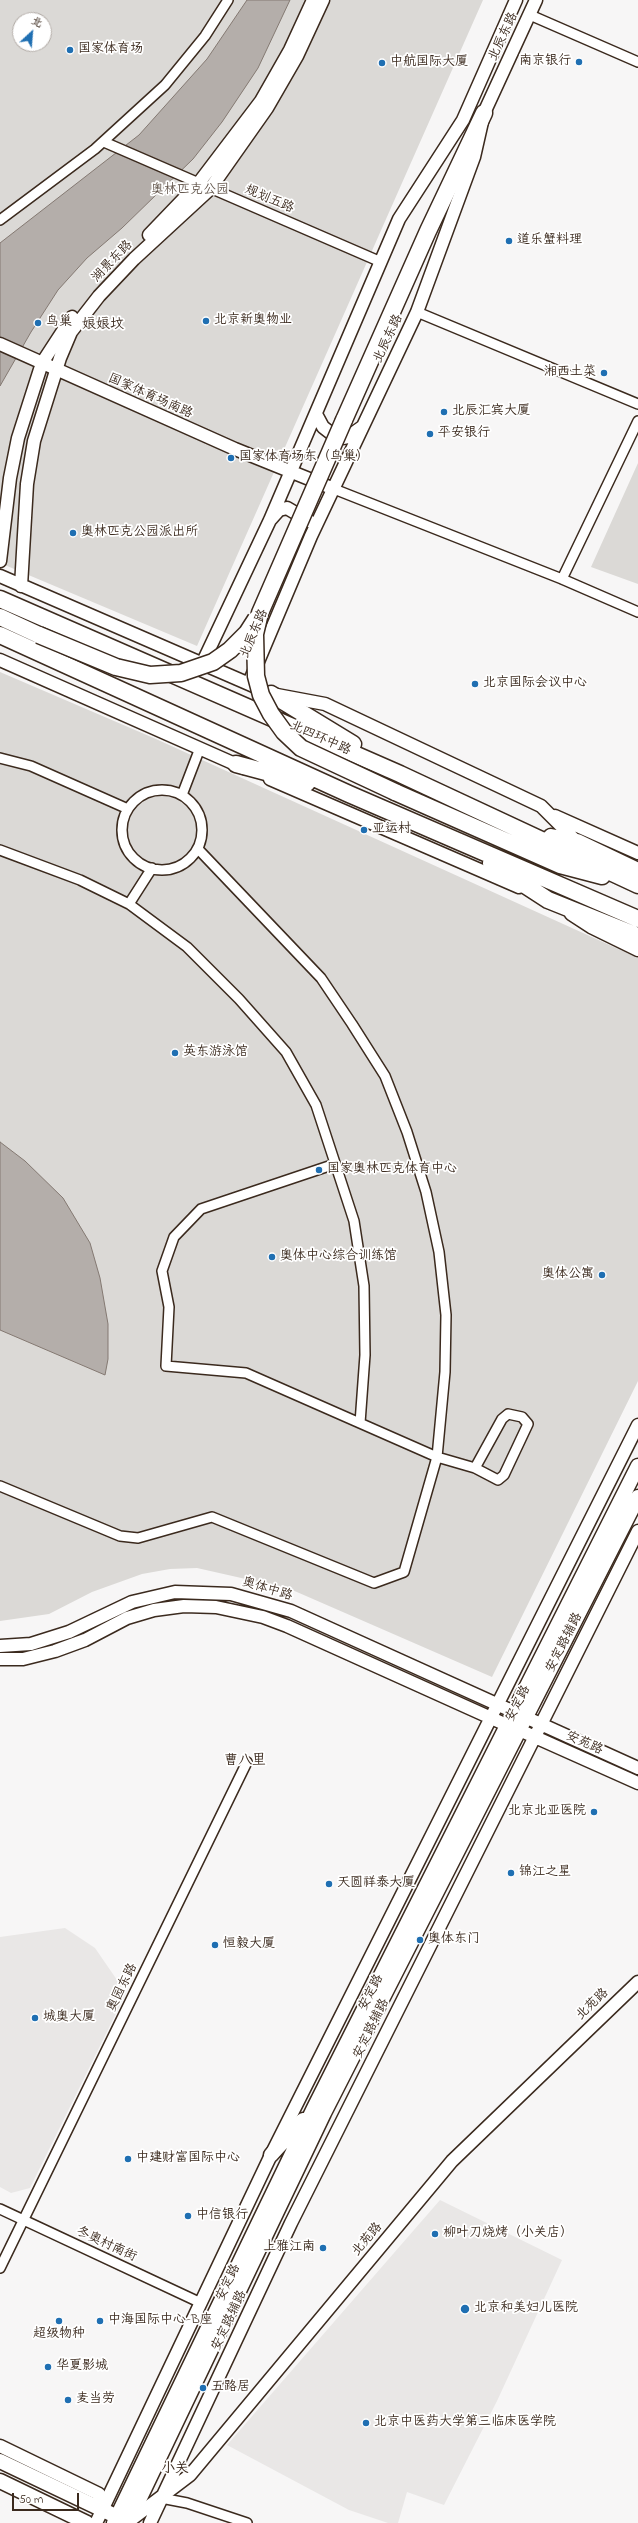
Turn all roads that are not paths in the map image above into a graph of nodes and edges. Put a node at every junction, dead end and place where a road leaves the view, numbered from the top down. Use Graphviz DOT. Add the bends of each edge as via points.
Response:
graph roads {
  1 [pos="228,0"];
  2 [pos="313,0"];
  3 [pos="323,0"];
  4 [pos="516,0"];
  5 [pos="536,0"];
  6 [pos="530,15"];
  7 [pos="638,62"];
  8 [pos="484,113"];
  9 [pos="104,142"];
  10 [pos="198,184"];
  11 [pos="210,189"];
  12 [pos="0,220"];
  13 [pos="381,262"];
  14 [pos="417,312"];
  15 [pos="0,344"];
  16 [pos="42,363"];
  17 [pos="56,369"];
  18 [pos="638,404"];
  19 [pos="316,414"];
  20 [pos="638,421"];
  21 [pos="363,426"];
  22 [pos="290,473"];
  23 [pos="334,489"];
  24 [pos="270,520"];
  25 [pos="311,536"];
  26 [pos="0,561"];
  27 [pos="0,576"];
  28 [pos="562,579"];
  29 [pos="22,586"];
  30 [pos="0,599"];
  31 [pos="638,612"];
  32 [pos="260,613"];
  33 [pos="0,617"];
  34 [pos="0,635"];
  35 [pos="0,660"];
  36 [pos="203,662"];
  37 [pos="249,683"];
  38 [pos="271,694"];
  39 [pos="200,748"];
  40 [pos="0,758"];
  41 [pos="236,764"];
  42 [pos="400,774"];
  43 [pos="349,794"];
  44 [pos="182,795"];
  45 [pos="128,810"];
  46 [pos="548,813"];
  47 [pos="524,831"];
  48 [pos="451,837"];
  49 [pos="577,842"];
  50 [pos="198,849"];
  51 [pos="0,850"];
  52 [pos="638,853"];
  53 [pos="152,868"];
  54 [pos="638,871"];
  55 [pos="638,885"];
  56 [pos="548,900"];
  57 [pos="129,904"];
  58 [pos="638,919"];
  59 [pos="638,936"];
  60 [pos="638,950"];
  61 [pos="335,1164"];
  62 [pos="360,1423"];
  63 [pos="638,1425"];
  64 [pos="437,1457"];
  65 [pos="638,1466"];
  66 [pos="476,1468"];
  67 [pos="0,1486"];
  68 [pos="638,1497"];
  69 [pos="638,1530"];
  70 [pos="0,1646"];
  71 [pos="0,1659"];
  72 [pos="499,1705"];
  73 [pos="520,1714"];
  74 [pos="492,1719"];
  75 [pos="540,1724"];
  76 [pos="513,1728"];
  77 [pos="533,1737"];
  78 [pos="247,1762"];
  79 [pos="638,1768"];
  80 [pos="638,1783"];
  81 [pos="491,1822"];
  82 [pos="461,1842"];
  83 [pos="638,1982"];
  84 [pos="314,2108"];
  85 [pos="271,2155"];
  86 [pos="0,2209"];
  87 [pos="23,2221"];
  88 [pos="0,2268"];
  89 [pos="201,2303"];
  90 [pos="0,2446"];
  91 [pos="0,2461"];
  92 [pos="4,2486"];
  93 [pos="161,2498"];
  94 [pos="102,2510"];
  95 [pos="123,2522"];
  96 [pos="87,2523"];
  97 [pos="96,2523"];
  98 [pos="150,2523"];
  99 [pos="247,2523"];
  1 -- 9 [label="street" via="205,36 165,85"];
  2 -- 10 [label="street, 湖景东路" via="290,50 261,101"];
  3 -- 11 [label="street, 湖景东路" via="297,56 270,101"];
  4 -- 13 [label="street, 北辰东路" via="463,120 399,219"];
  5 -- 6 [label="street, 北辰东路"];
  6 -- 7 [label="street"];
  6 -- 8 [label="street, 北辰东路"];
  8 -- 14 [label="street, 北辰东路" via="474,157"];
  8 -- 32 [label="highway, bridge" via="428,231"];
  9 -- 10 [label="street, 规划五路"];
  9 -- 12 [label="street"];
  10 -- 11 [label="street, 规划五路"];
  10 -- 16 [label="street, 湖景东路" via="91,293 73,314"];
  11 -- 13 [label="street, 规划五路"];
  11 -- 17 [label="street, 湖景东路" via="134,258 99,296 71,332"];
  13 -- 19 [label="street, 北辰东路"];
  14 -- 18 [label="street"];
  14 -- 21 [label="street, 北辰东路"];
  15 -- 16 [label="street, 国家体育场南路"];
  16 -- 17 [label="street, 国家体育场南路"];
  16 -- 26 [label="street, 湖景东路" via="18,438 10,478"];
  17 -- 22 [label="street, 国家体育场南路"];
  17 -- 29 [label="street, 湖景东路" via="34,441 27,484"];
  19 -- 21 [label="street" via="323,427 343,438"];
  19 -- 22 [label="street, 北辰东路"];
  20 -- 28 [label="street"];
  21 -- 23 [label="street, 北辰东路"];
  22 -- 23 [label="street, 国家体育场南路"];
  22 -- 24 [label="street, 北辰东路"];
  23 -- 25 [label="street, 北辰东路"];
  23 -- 28 [label="street"];
  24 -- 25 [label="street" via="279,510 287,508 308,519"];
  24 -- 36 [label="street, 北辰东路"];
  25 -- 37 [label="street, 北辰东路"];
  27 -- 29 [label="street"];
  28 -- 31 [label="street"];
  29 -- 36 [label="street"];
  30 -- 42 [label="highway, 北四环中路"];
  32 -- 33 [label="highway, bridge" via="247,633 213,662 181,673 150,675 116,667"];
  32 -- 55 [label="highway, bridge" via="255,634 256,676 261,695 284,732 301,748 324,761 560,865"];
  34 -- 43 [label="highway"];
  35 -- 39 [label="street"];
  36 -- 37 [label="street"];
  37 -- 38 [label="street"];
  38 -- 42 [label="highway"];
  38 -- 46 [label="street" via="325,704 541,806"];
  39 -- 41 [label="street"];
  39 -- 44 [label="street"];
  40 -- 45 [label="street" via="31,766"];
  41 -- 43 [label="highway"];
  41 -- 56 [label="street"];
  42 -- 47 [label="highway, 北四环中路"];
  43 -- 48 [label="highway"];
  44 -- 45 [label="street" via="158,790 146,793"];
  44 -- 50 [label="street" via="192,802 199,813 202,837"];
  45 -- 53 [label="street" via="122,833 125,845 141,863"];
  46 -- 49 [label="street"];
  46 -- 52 [label="street"];
  47 -- 49 [label="highway"];
  47 -- 55 [label="highway, 北四环中路"];
  48 -- 56 [label="highway"];
  48 -- 58 [label="highway"];
  49 -- 54 [label="highway"];
  50 -- 53 [label="street" via="189,860 178,867 165,870"];
  50 -- 64 [label="street" via="321,978 385,1076 407,1132 426,1192 439,1252 446,1315 445,1372"];
  51 -- 57 [label="street" via="80,880"];
  53 -- 57 [label="street"];
  56 -- 59 [label="highway"];
  56 -- 60 [label="street" via="591,927"];
  57 -- 61 [label="street" via="187,947 239,999 286,1052 316,1105"];
  61 -- 62 [label="street" via="354,1221 364,1286 365,1355"];
  61 -- 62 [label="street" via="200,1209 174,1237 162,1271 169,1307 166,1366 246,1373"];
  62 -- 64 [label="street"];
  63 -- 72 [label="street"];
  64 -- 66 [label="street"];
  64 -- 67 [label="street" via="404,1572 374,1583 212,1518 138,1538 120,1536"];
  65 -- 73 [label="main road, 安定路"];
  66 -- 66 [label="street" via="498,1480 504,1475 528,1424 522,1417 508,1414 502,1420"];
  68 -- 73 [label="main road, 安定路"];
  69 -- 75 [label="street, 安定路辅路"];
  70 -- 72 [label="street, 奥体中路" via="31,1644 69,1632 132,1602 175,1592 230,1594 291,1612"];
  71 -- 74 [label="street, 奥体中路" via="23,1659 56,1651 85,1640 127,1618 154,1610 184,1606 216,1607 263,1617 287,1626"];
  72 -- 73 [label="street, 奥体中路"];
  72 -- 74 [label="street"];
  73 -- 75 [label="street, 安苑路"];
  73 -- 76 [label="main road, 安定路"];
  74 -- 76 [label="street, 奥体中路"];
  74 -- 85 [label="street"];
  75 -- 77 [label="street, 安定路辅路"];
  75 -- 79 [label="street, 安苑路"];
  76 -- 77 [label="street, 安苑路"];
  76 -- 82 [label="main road, 安定路"];
  76 -- 84 [label="main road, 安定路"];
  77 -- 80 [label="street, 安苑路"];
  77 -- 81 [label="street, 安定路辅路"];
  78 -- 87 [label="street, 奥园东路"];
  81 -- 82 [label="street, 安定路"];
  81 -- 93 [label="street, 安定路辅路" via="295,2216"];
  82 -- 95 [label="main road, 安定路" via="324,2113"];
  83 -- 93 [label="street, 北苑路" via="452,2162 190,2475"];
  84 -- 85 [label="main road"];
  84 -- 95 [label="main road, 安定路"];
  85 -- 89 [label="street, 安定路"];
  86 -- 87 [label="street, 冬奥村南街"];
  87 -- 88 [label="street, 奥园东路"];
  87 -- 89 [label="street, 冬奥村南街"];
  89 -- 94 [label="street, 安定路"];
  90 -- 94 [label="street" via="99,2494"];
  91 -- 94 [label="main road"];
  92 -- 96 [label="main road"];
  93 -- 95 [label="street, 北苑路"];
  93 -- 98 [label="street, 安定路辅路"];
  93 -- 99 [label="street" via="187,2503"];
  94 -- 95 [label="main road"];
  94 -- 97 [label="street"];
}
